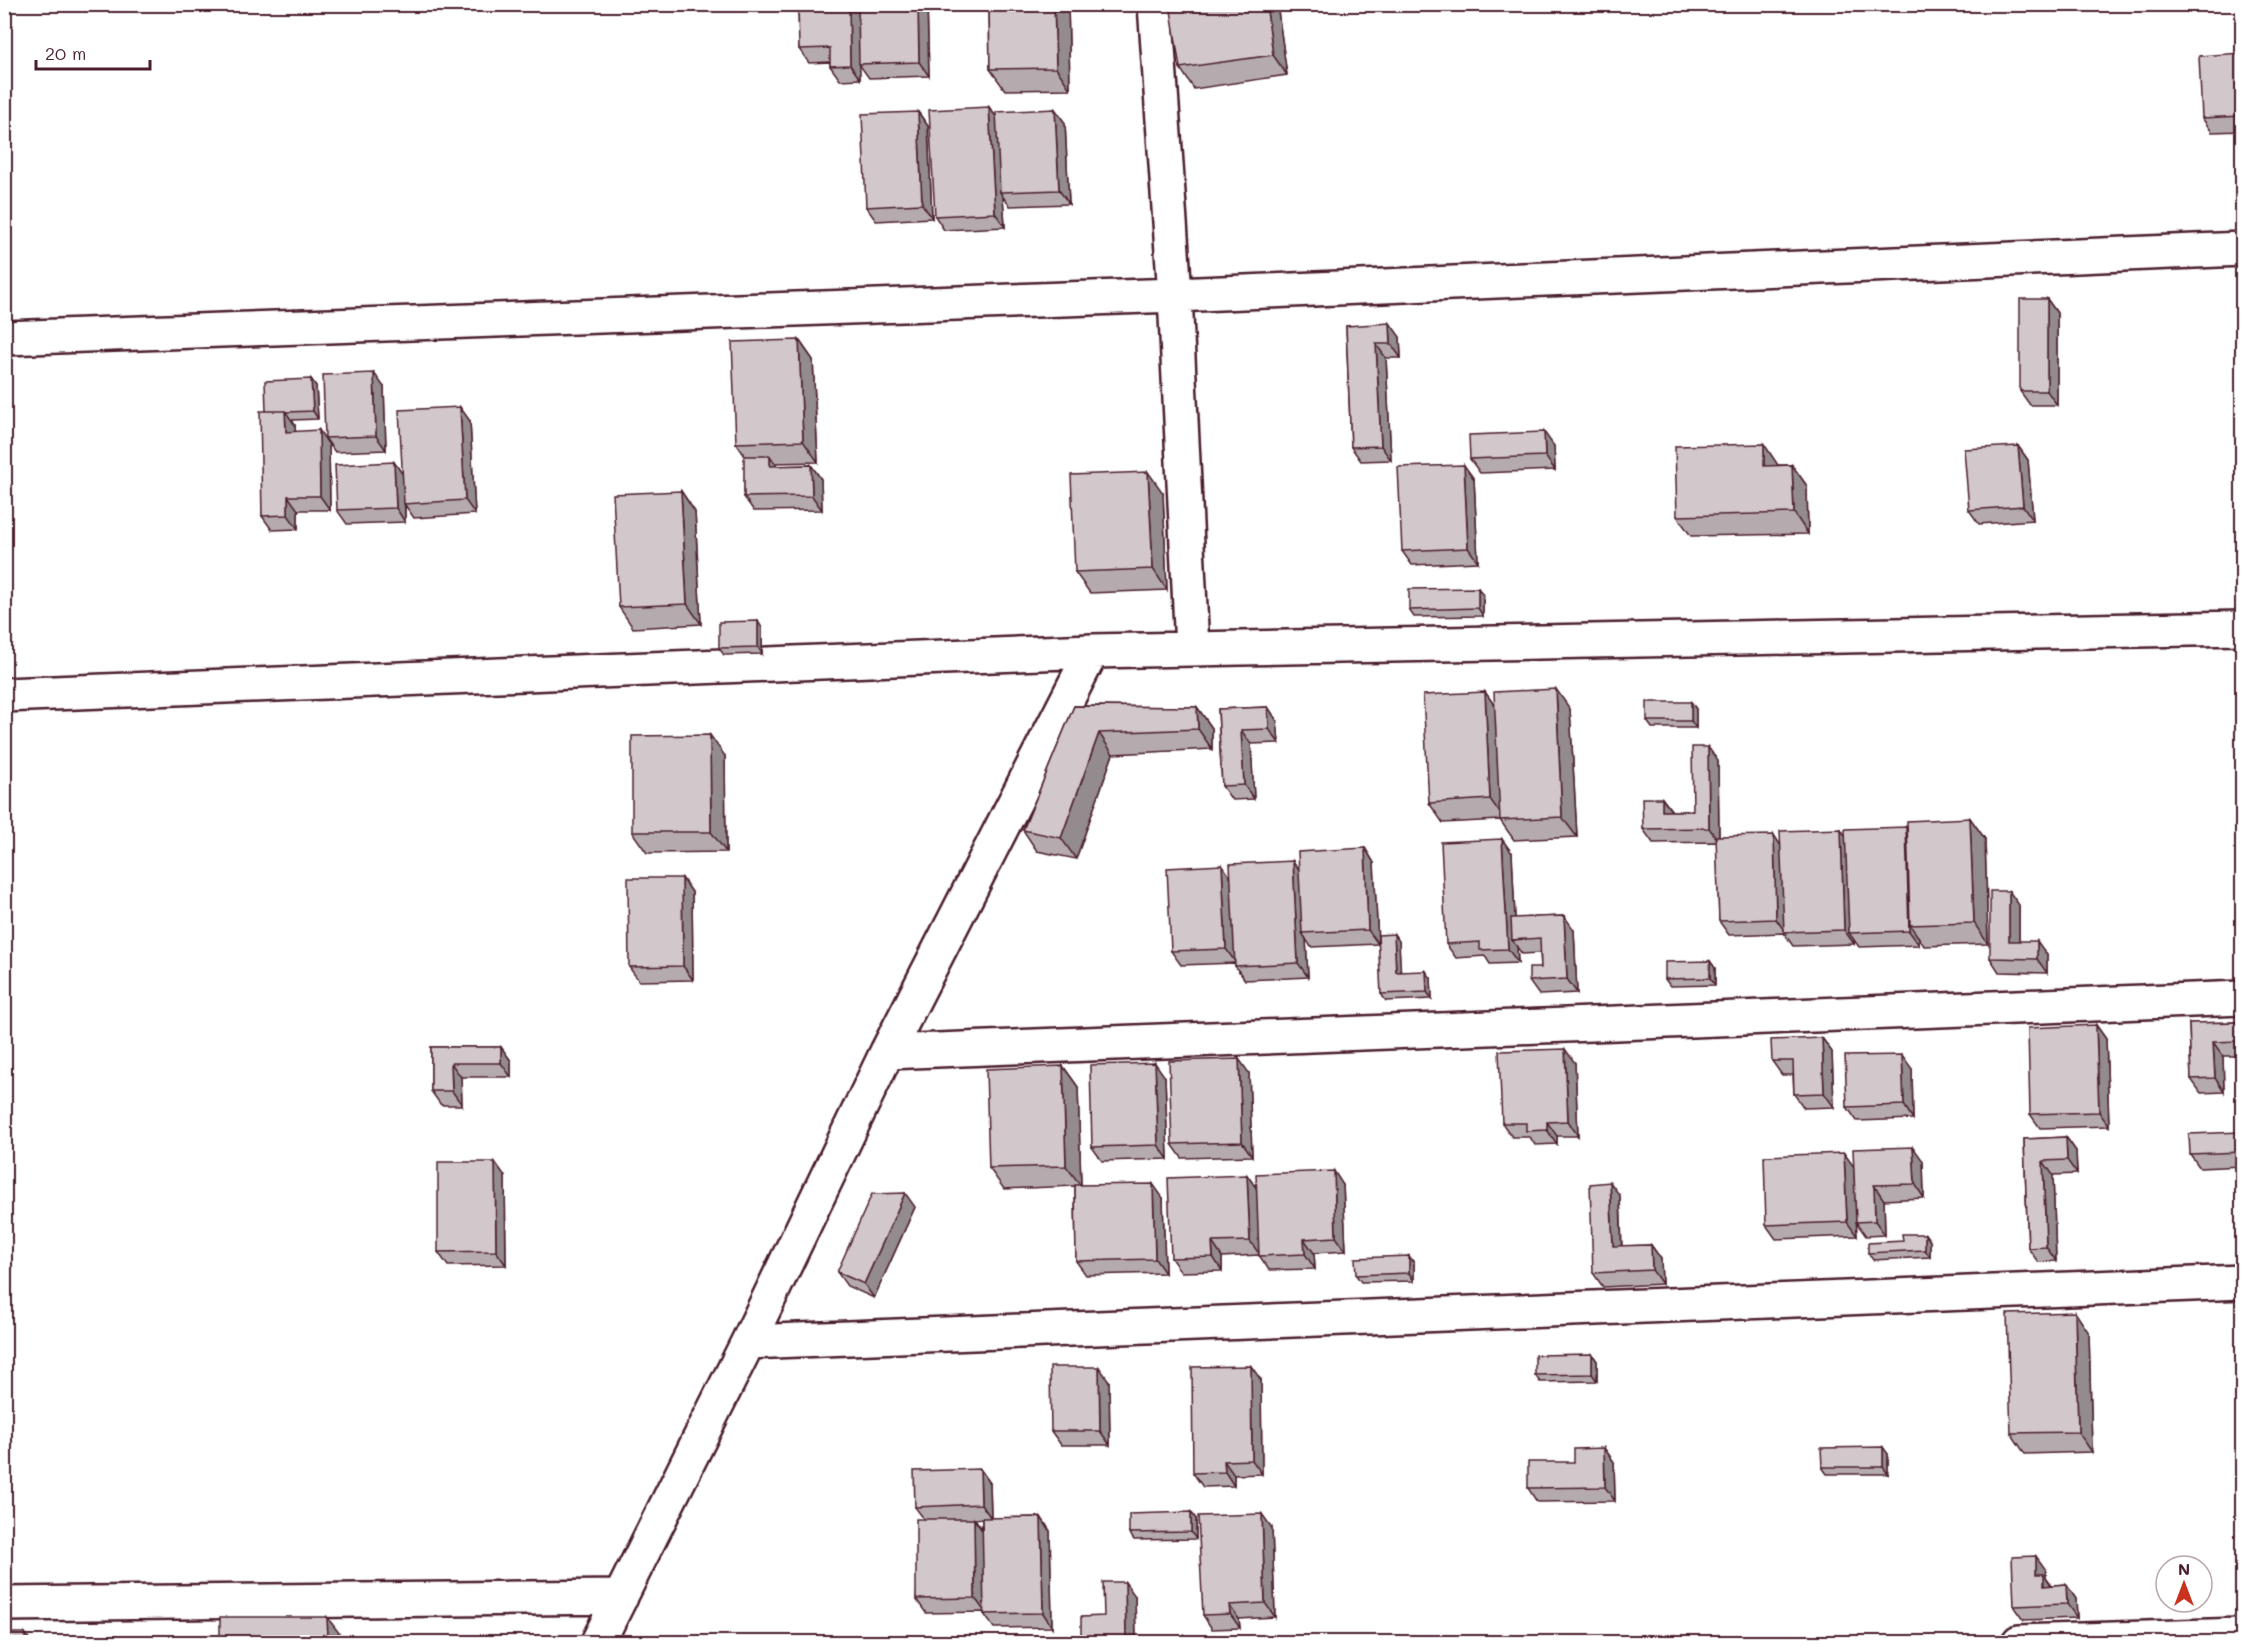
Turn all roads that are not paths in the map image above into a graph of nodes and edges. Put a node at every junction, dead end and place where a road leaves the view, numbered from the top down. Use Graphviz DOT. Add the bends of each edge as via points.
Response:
graph roads {
  1 [pos="1155,4"];
  2 [pos="2242,249"];
  3 [pos="1175,295"];
  4 [pos="4,338"];
  5 [pos="2242,628"];
  6 [pos="1192,649"];
  7 [pos="1092,651"];
  8 [pos="4,695"];
  9 [pos="2242,998"];
  10 [pos="887,1052"];
  11 [pos="2242,1282"];
  12 [pos="748,1342"];
  13 [pos="621,1597"];
  14 [pos="4,1605"];
  15 [pos="2242,1635"];
  16 [pos="598,1642"];
  17 [pos="2019,1642"];
  1 -- 3 [label="street"];
  2 -- 3 [label="street"];
  3 -- 4 [label="street"];
  3 -- 6 [label="street"];
  5 -- 6 [label="street"];
  6 -- 7 [label="street"];
  7 -- 8 [label="street"];
  7 -- 10 [label="street"];
  9 -- 10 [label="street"];
  10 -- 12 [label="street"];
  11 -- 12 [label="street"];
  12 -- 13 [label="street"];
  13 -- 14 [label="street"];
  13 -- 16 [label="street"];
  15 -- 17 [label="street"];
}
